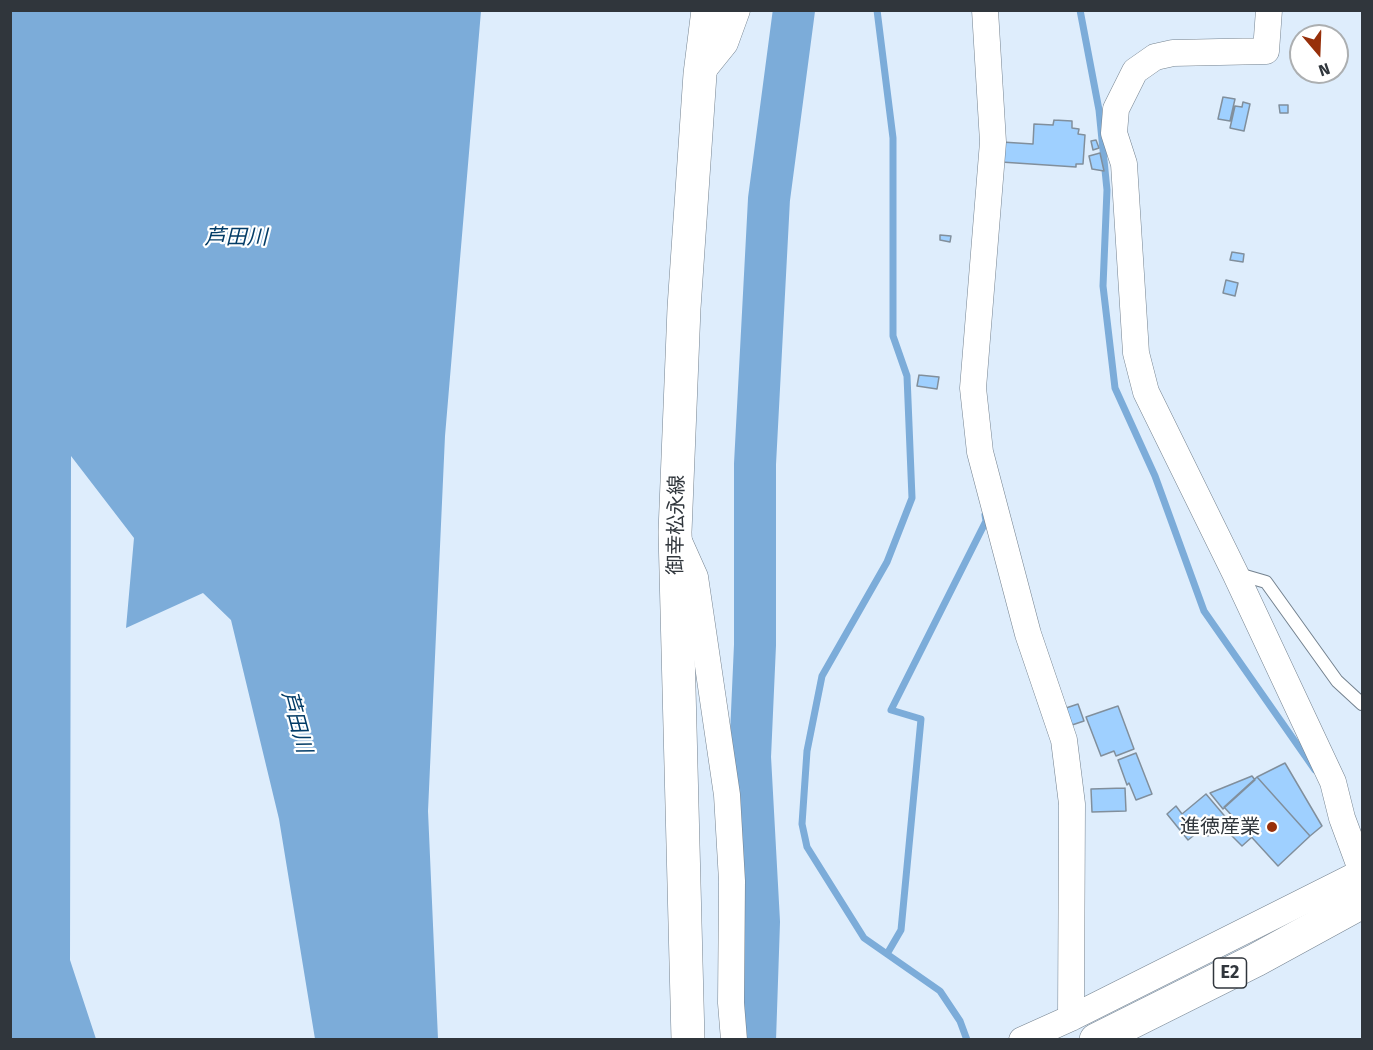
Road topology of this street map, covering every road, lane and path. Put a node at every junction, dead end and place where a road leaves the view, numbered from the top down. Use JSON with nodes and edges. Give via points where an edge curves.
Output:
{"nodes":[{"id":1,"x":708,"y":10,"type":"edge"},
{"id":2,"x":737,"y":10,"type":"edge"},
{"id":3,"x":985,"y":10,"type":"edge"},
{"id":4,"x":1269,"y":10,"type":"edge"},
{"id":5,"x":700,"y":74,"type":"junction"},
{"id":6,"x":675,"y":532,"type":"junction"},
{"id":7,"x":1235,"y":573,"type":"junction"},
{"id":8,"x":1362,"y":704,"type":"edge"},
{"id":9,"x":1362,"y":872,"type":"edge"},
{"id":10,"x":1362,"y":902,"type":"edge"},
{"id":11,"x":1071,"y":1018,"type":"junction"},
{"id":12,"x":688,"y":1040,"type":"edge"},
{"id":13,"x":734,"y":1040,"type":"edge"},
{"id":14,"x":1022,"y":1040,"type":"edge"},
{"id":15,"x":1096,"y":1040,"type":"edge"}],
"edges":[{"from":1,"to":5,"type":"main road","name":"御幸松永線"},
{"from":2,"to":5,"type":"street","via":[[725,43]]},
{"from":3,"to":11,"type":"street","via":[[993,142],[974,388],[980,452],[1028,634],[1064,740],[1072,804]]},
{"from":4,"to":7,"type":"street","via":[[1266,51],[1173,53],[1155,57],[1136,71],[1116,109],[1114,134],[1124,164],[1137,353],[1146,393]]},
{"from":5,"to":6,"type":"main road","name":"御幸松永線","via":[[684,308]]},
{"from":6,"to":12,"type":"main road","name":"御幸松永線"},
{"from":6,"to":13,"type":"street","via":[[695,577],[727,795]]},
{"from":7,"to":8,"type":"lane","via":[[1266,582],[1337,681]]},
{"from":7,"to":9,"type":"street","via":[[1333,782]]},
{"from":9,"to":11,"type":"street"},
{"from":10,"to":15,"type":"main road","number":"E2"},
{"from":11,"to":14,"type":"street"}]}
